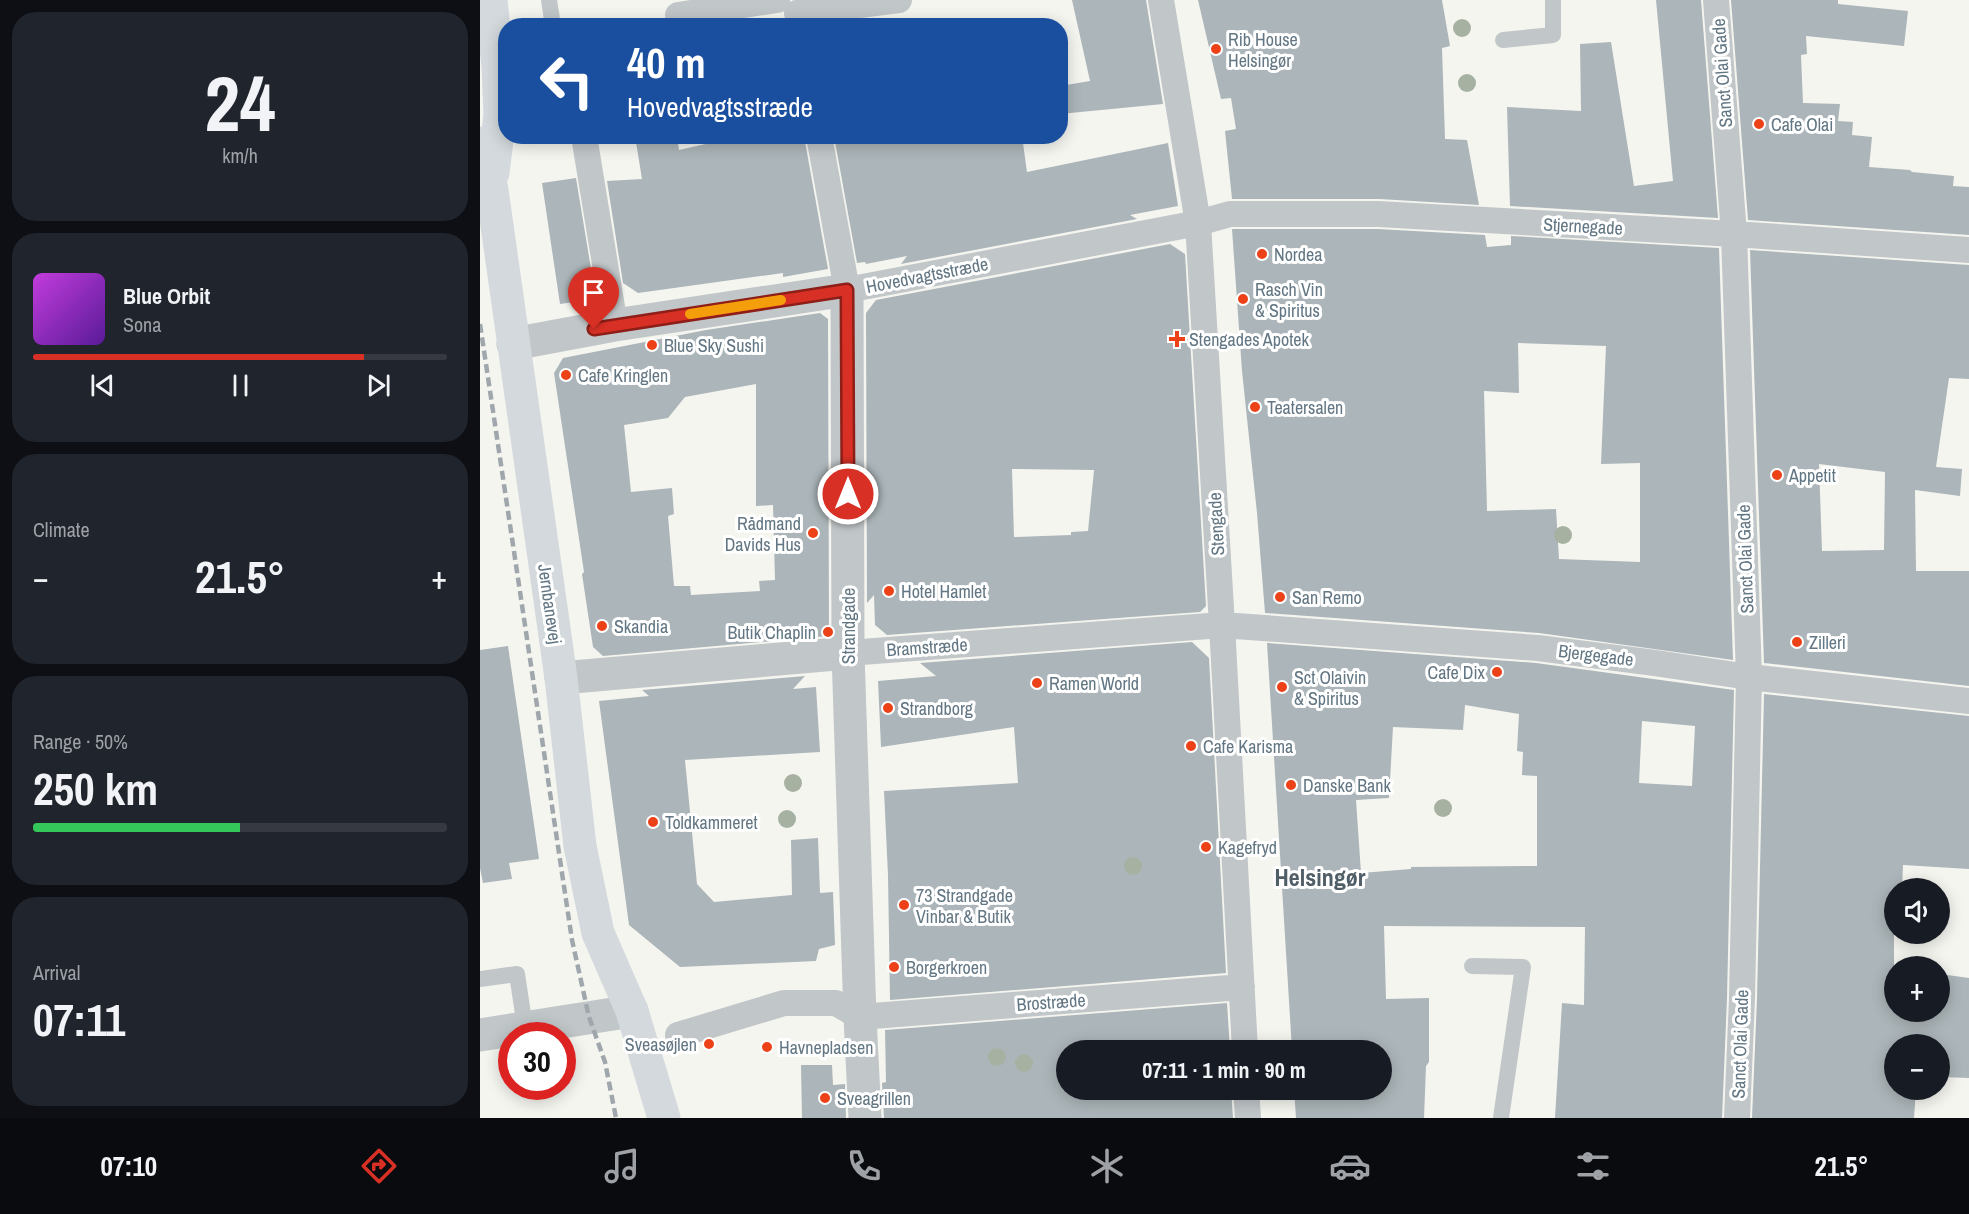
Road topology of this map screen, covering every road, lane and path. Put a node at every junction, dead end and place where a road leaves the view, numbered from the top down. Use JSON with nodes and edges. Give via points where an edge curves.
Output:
{"nodes":[{"id":1,"x":491,"y":0,"type":"edge"},
{"id":2,"x":549,"y":0,"type":"edge"},
{"id":3,"x":899,"y":0,"type":"edge"},
{"id":4,"x":1161,"y":0,"type":"edge"},
{"id":5,"x":1553,"y":0,"type":"edge"},
{"id":6,"x":1716,"y":0,"type":"edge"},
{"id":7,"x":792,"y":10,"type":"edge"},
{"id":8,"x":678,"y":15,"type":"dead end"},
{"id":9,"x":552,"y":18,"type":"edge"},
{"id":10,"x":1503,"y":40,"type":"dead end"},
{"id":11,"x":494,"y":67,"type":"edge"},
{"id":12,"x":498,"y":99,"type":"edge"},
{"id":13,"x":498,"y":134,"type":"edge"},
{"id":14,"x":480,"y":143,"type":"edge"},
{"id":15,"x":586,"y":144,"type":"edge"},
{"id":16,"x":820,"y":144,"type":"edge"},
{"id":17,"x":492,"y":190,"type":"junction"},
{"id":18,"x":1198,"y":223,"type":"junction"},
{"id":19,"x":1734,"y":234,"type":"junction"},
{"id":20,"x":1969,"y":250,"type":"edge"},
{"id":21,"x":847,"y":290,"type":"junction"},
{"id":22,"x":615,"y":325,"type":"junction"},
{"id":23,"x":513,"y":344,"type":"junction"},
{"id":24,"x":1222,"y":626,"type":"junction"},
{"id":25,"x":848,"y":653,"type":"junction"},
{"id":26,"x":1749,"y":677,"type":"junction"},
{"id":27,"x":561,"y":678,"type":"junction"},
{"id":28,"x":1969,"y":701,"type":"edge"},
{"id":29,"x":1472,"y":966,"type":"dead end"},
{"id":30,"x":480,"y":979,"type":"edge"},
{"id":31,"x":1242,"y":987,"type":"junction"},
{"id":32,"x":632,"y":1011,"type":"junction"},
{"id":33,"x":860,"y":1017,"type":"junction"},
{"id":34,"x":524,"y":1022,"type":"edge"},
{"id":35,"x":558,"y":1022,"type":"edge"},
{"id":36,"x":498,"y":1032,"type":"edge"},
{"id":37,"x":480,"y":1035,"type":"edge"},
{"id":38,"x":678,"y":1035,"type":"dead end"},
{"id":39,"x":1245,"y":1040,"type":"edge"},
{"id":40,"x":1247,"y":1100,"type":"edge"},
{"id":41,"x":664,"y":1118,"type":"edge"},
{"id":42,"x":865,"y":1118,"type":"edge"},
{"id":43,"x":1248,"y":1118,"type":"edge"},
{"id":44,"x":1501,"y":1118,"type":"edge"},
{"id":45,"x":1737,"y":1118,"type":"edge"}],
"edges":[{"from":1,"to":11,"type":"main road","name":"Jernbanevej"},
{"from":2,"to":9,"type":"lane"},
{"from":3,"to":7,"type":"street"},
{"from":4,"to":18,"type":"street","name":"Stengade"},
{"from":5,"to":10,"type":"lane","via":[[1553,35]]},
{"from":6,"to":19,"type":"street","name":"Sanct Olai Gade"},
{"from":7,"to":8,"type":"street"},
{"from":11,"to":12,"type":"main road","name":"Jernbanevej"},
{"from":13,"to":17,"type":"main road","name":"Jernbanevej"},
{"from":14,"to":17,"type":"main road","name":"Jernbanevej"},
{"from":15,"to":22,"type":"street"},
{"from":16,"to":21,"type":"street","name":"Strandgade"},
{"from":17,"to":23,"type":"main road","name":"Jernbanevej"},
{"from":18,"to":19,"type":"street","name":"Stjernegade","via":[[1230,214],[1378,214]]},
{"from":18,"to":21,"type":"street","name":"Hovedvagtsstræde"},
{"from":18,"to":24,"type":"street","name":"Stengade"},
{"from":19,"to":20,"type":"street","name":"Stjernegade"},
{"from":19,"to":26,"type":"street","name":"Sanct Olai Gade"},
{"from":21,"to":22,"type":"street","name":"Hovedvagtsstræde"},
{"from":21,"to":25,"type":"street","name":"Strandgade"},
{"from":22,"to":23,"type":"street","name":"Hovedvagtsstræde"},
{"from":23,"to":27,"type":"main road","name":"Jernbanevej"},
{"from":24,"to":25,"type":"street","name":"Bramstræde"},
{"from":24,"to":26,"type":"street","name":"Bjergegade","via":[[1538,648]]},
{"from":24,"to":31,"type":"street","name":"Stengade"},
{"from":25,"to":27,"type":"street","name":"Bramstræde"},
{"from":25,"to":33,"type":"street","name":"Strandgade"},
{"from":26,"to":28,"type":"street","name":"Bjergegade"},
{"from":26,"to":45,"type":"street","name":"Sanct Olai Gade"},
{"from":27,"to":32,"type":"main road","name":"Jernbanevej","via":[[582,857],[598,933]]},
{"from":29,"to":44,"type":"lane","via":[[1523,967]]},
{"from":30,"to":34,"type":"lane","via":[[517,974]]},
{"from":31,"to":33,"type":"street","name":"Brostræde"},
{"from":31,"to":39,"type":"street","name":"Stengade"},
{"from":32,"to":35,"type":"street"},
{"from":32,"to":41,"type":"main road","name":"Jernbanevej"},
{"from":33,"to":38,"type":"street","via":[[836,1003],[784,1003]]},
{"from":33,"to":42,"type":"street","name":"Strandgade"},
{"from":36,"to":37,"type":"street"},
{"from":40,"to":43,"type":"street"}]}
